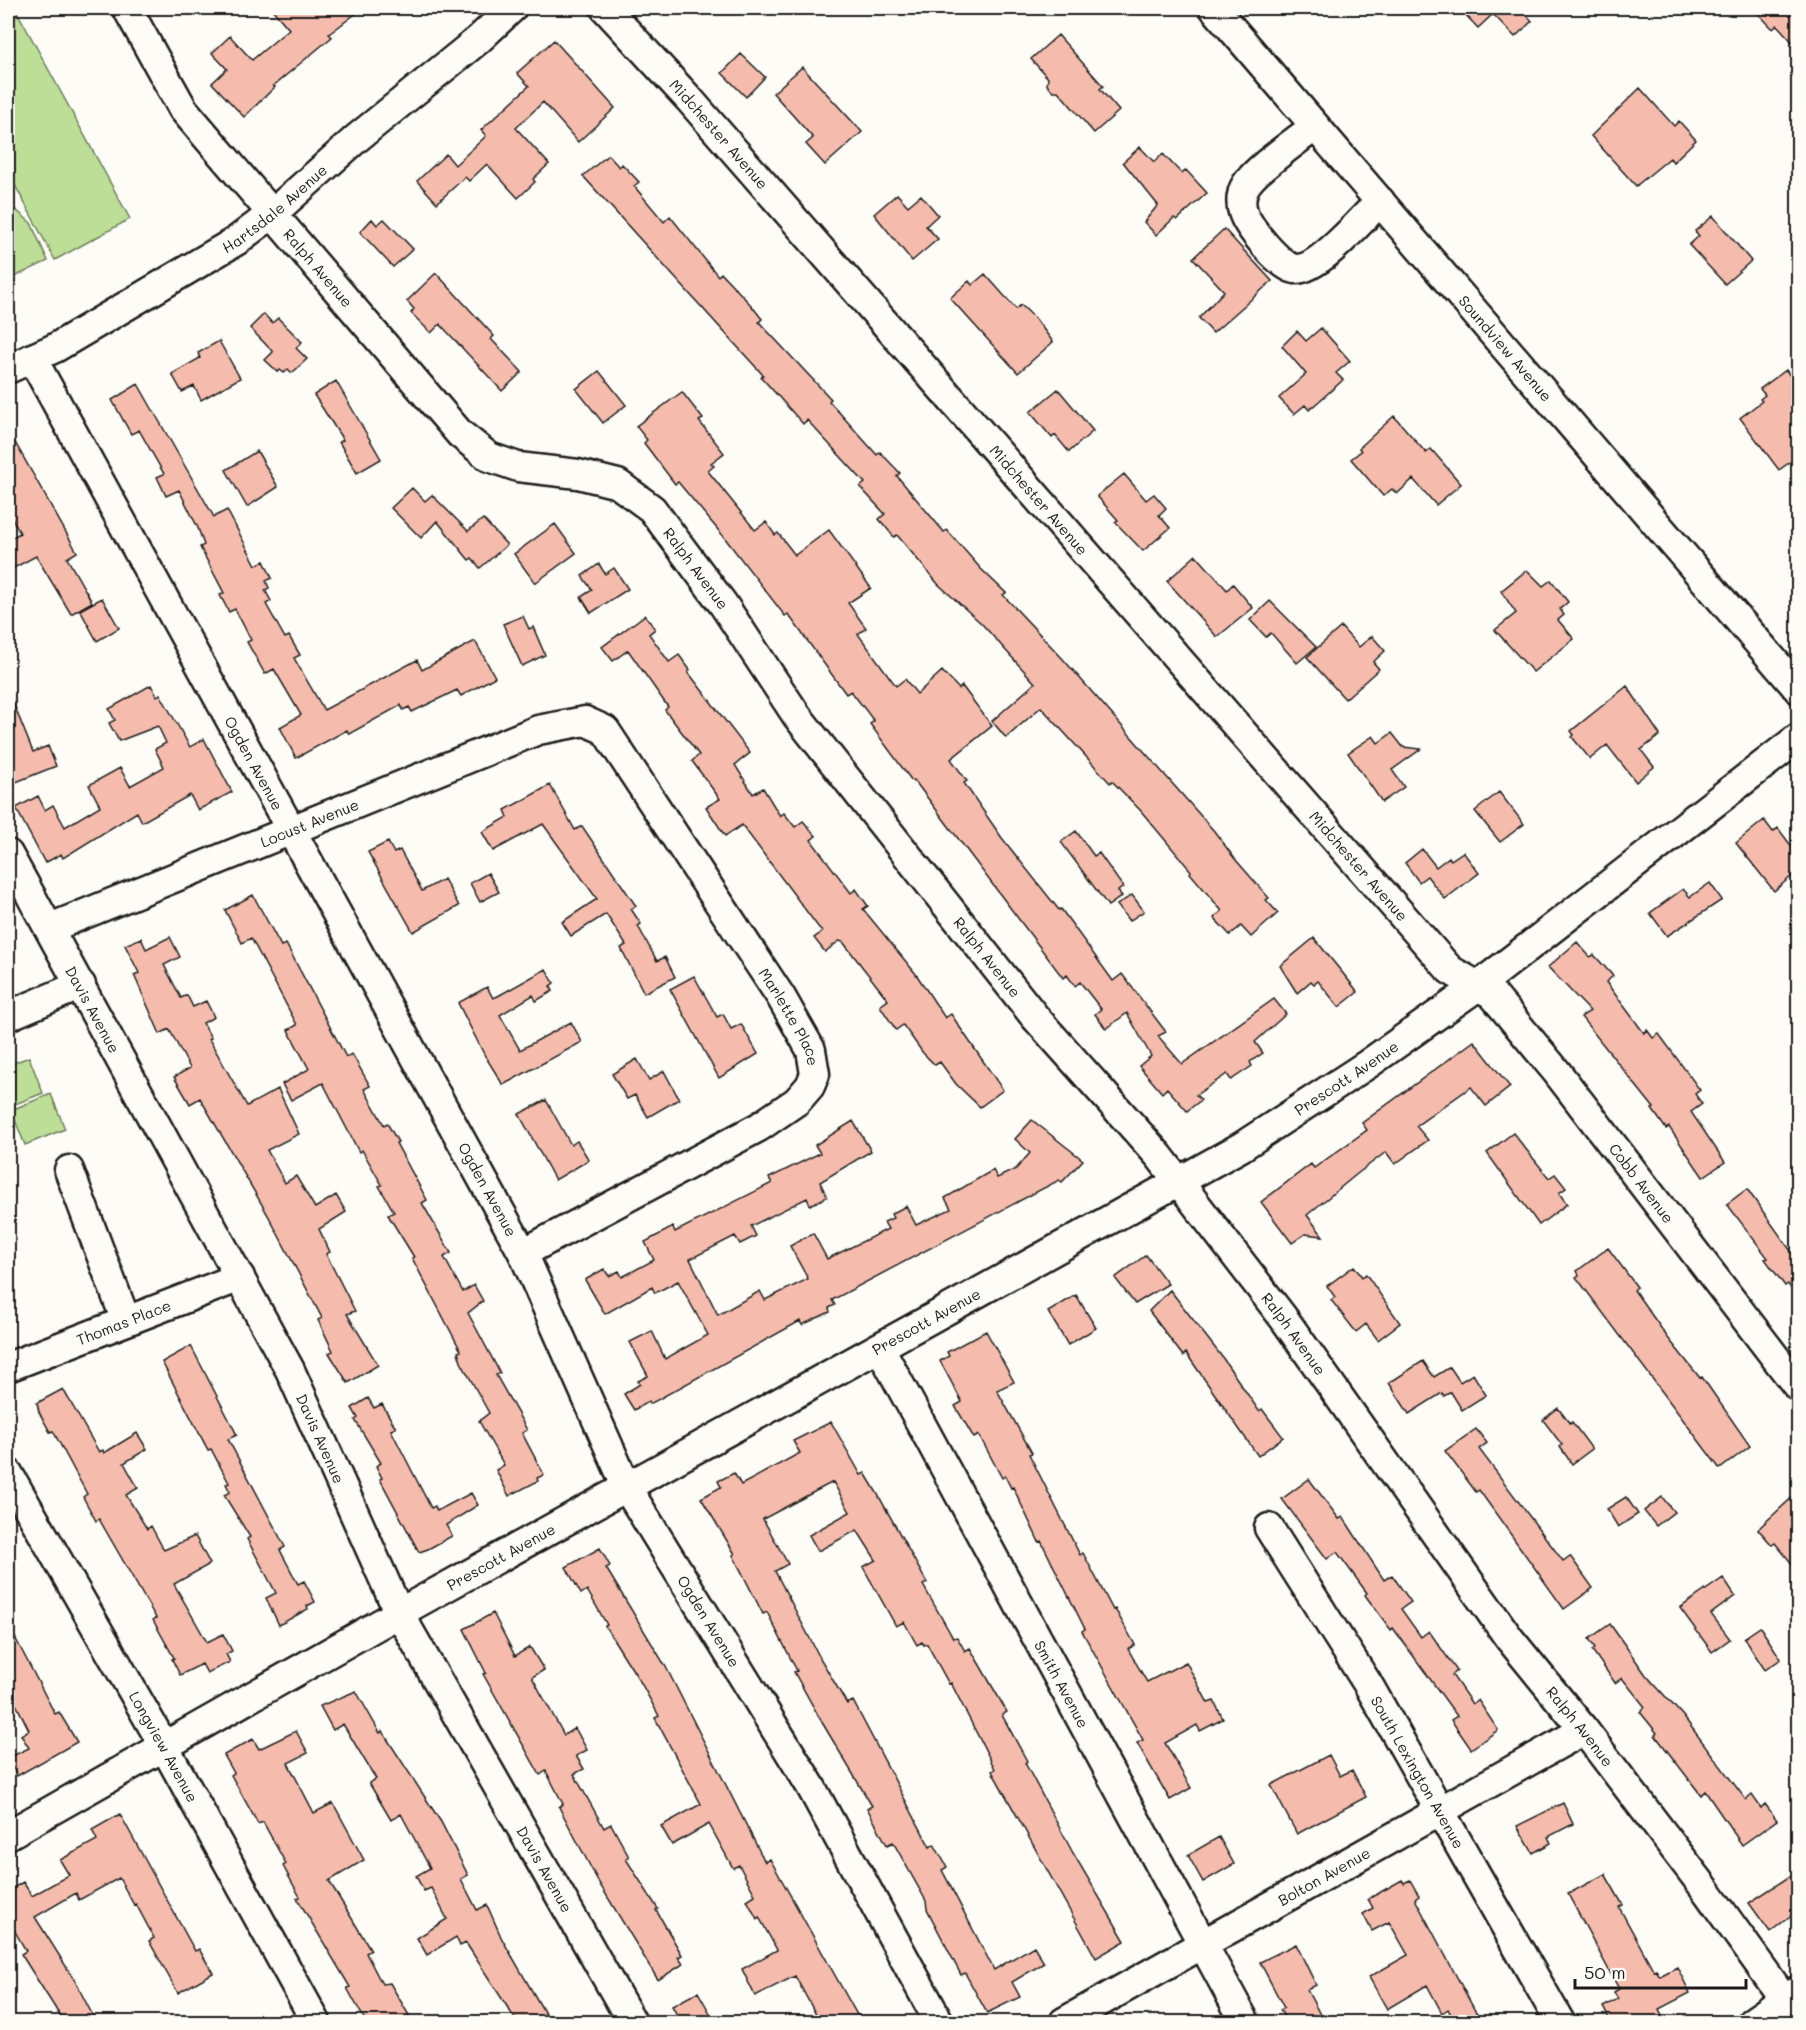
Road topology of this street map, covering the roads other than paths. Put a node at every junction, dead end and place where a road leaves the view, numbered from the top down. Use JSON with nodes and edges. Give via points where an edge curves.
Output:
{"nodes":[{"id":1,"x":127,"y":8,"type":"edge"},
{"id":2,"x":512,"y":8,"type":"edge"},
{"id":3,"x":605,"y":8,"type":"edge"},
{"id":4,"x":1214,"y":8,"type":"edge"},
{"id":5,"x":1315,"y":126,"type":"junction"},
{"id":6,"x":1380,"y":201,"type":"junction"},
{"id":7,"x":273,"y":213,"type":"junction"},
{"id":8,"x":20,"y":364,"type":"edge"},
{"id":9,"x":1798,"y":689,"type":"edge"},
{"id":10,"x":572,"y":724,"type":"joint"},
{"id":11,"x":1798,"y":738,"type":"edge"},
{"id":12,"x":289,"y":829,"type":"junction"},
{"id":13,"x":8,"y":854,"type":"edge"},
{"id":14,"x":50,"y":928,"type":"junction"},
{"id":15,"x":81,"y":985,"type":"junction"},
{"id":16,"x":1478,"y":986,"type":"junction"},
{"id":17,"x":8,"y":1016,"type":"edge"},
{"id":18,"x":69,"y":1170,"type":"dead end"},
{"id":19,"x":1178,"y":1181,"type":"junction"},
{"id":20,"x":523,"y":1253,"type":"junction"},
{"id":21,"x":240,"y":1277,"type":"junction"},
{"id":22,"x":126,"y":1321,"type":"junction"},
{"id":23,"x":880,"y":1348,"type":"junction"},
{"id":24,"x":8,"y":1367,"type":"edge"},
{"id":25,"x":1798,"y":1387,"type":"edge"},
{"id":26,"x":8,"y":1473,"type":"edge"},
{"id":27,"x":627,"y":1488,"type":"junction"},
{"id":28,"x":1269,"y":1528,"type":"dead end"},
{"id":29,"x":399,"y":1613,"type":"junction"},
{"id":30,"x":1584,"y":1730,"type":"junction"},
{"id":31,"x":164,"y":1746,"type":"junction"},
{"id":32,"x":1439,"y":1811,"type":"junction"},
{"id":33,"x":8,"y":1835,"type":"edge"},
{"id":34,"x":1203,"y":1944,"type":"junction"},
{"id":35,"x":1792,"y":1995,"type":"edge"},
{"id":36,"x":316,"y":2022,"type":"edge"},
{"id":37,"x":632,"y":2022,"type":"edge"},
{"id":38,"x":939,"y":2022,"type":"edge"},
{"id":39,"x":1064,"y":2022,"type":"edge"},
{"id":40,"x":1245,"y":2022,"type":"edge"},
{"id":41,"x":1560,"y":2022,"type":"edge"},
{"id":42,"x":1752,"y":2022,"type":"edge"}],
"edges":[{"from":1,"to":7,"type":"street","name":"Ralph Avenue","via":[[183,109]]},
{"from":2,"to":7,"type":"street","name":"Hartsdale Avenue"},
{"from":3,"to":16,"type":"street","name":"Midchester Avenue","via":[[1450,970]]},
{"from":4,"to":5,"type":"street","name":"Soundview Avenue"},
{"from":5,"to":6,"type":"street","name":"Soundview Avenue"},
{"from":5,"to":6,"type":"street","via":[[1247,182],[1241,197],[1243,213],[1253,230],[1283,264],[1295,269],[1306,267],[1322,258]]},
{"from":6,"to":9,"type":"street","name":"Soundview Avenue"},
{"from":7,"to":8,"type":"street","name":"Hartsdale Avenue","via":[[236,241],[55,348]]},
{"from":7,"to":19,"type":"street","name":"Ralph Avenue","via":[[460,434],[489,457],[518,467],[578,474],[618,484],[652,509],[723,604],[797,716],[1035,1017]]},
{"from":8,"to":12,"type":"street","name":"Ogden Avenue"},
{"from":10,"to":12,"type":"street","name":"Locust Avenue","via":[[538,730]]},
{"from":10,"to":20,"type":"street","name":"Marlette Place","via":[[585,721],[605,730],[781,997],[811,1050],[815,1074],[797,1101],[759,1127]]},
{"from":11,"to":16,"type":"street","name":"Prescott Avenue"},
{"from":12,"to":14,"type":"street","name":"Locust Avenue"},
{"from":12,"to":20,"type":"street","name":"Ogden Avenue"},
{"from":13,"to":14,"type":"street","name":"Davis Avenue"},
{"from":14,"to":15,"type":"street","name":"Davis Avenue"},
{"from":15,"to":17,"type":"street"},
{"from":15,"to":21,"type":"street","name":"Davis Avenue"},
{"from":16,"to":19,"type":"street","name":"Prescott Avenue","via":[[1241,1147]]},
{"from":16,"to":25,"type":"street","name":"Cobb Avenue","via":[[1492,994],[1556,1071]]},
{"from":18,"to":22,"type":"street"},
{"from":19,"to":23,"type":"street","name":"Prescott Avenue"},
{"from":19,"to":30,"type":"street","name":"Ralph Avenue","via":[[1285,1320],[1509,1638]]},
{"from":20,"to":27,"type":"street","name":"Ogden Avenue"},
{"from":21,"to":22,"type":"street","name":"Thomas Place"},
{"from":21,"to":29,"type":"street","name":"Davis Avenue","via":[[290,1370]]},
{"from":22,"to":24,"type":"street","name":"Thomas Place"},
{"from":23,"to":27,"type":"street","name":"Prescott Avenue"},
{"from":23,"to":34,"type":"street","name":"Smith Avenue"},
{"from":26,"to":31,"type":"street","name":"Longview Avenue"},
{"from":27,"to":29,"type":"street","name":"Prescott Avenue"},
{"from":27,"to":38,"type":"street","name":"Ogden Avenue","via":[[810,1785]]},
{"from":28,"to":32,"type":"street","name":"South Lexington Avenue","via":[[1369,1686]]},
{"from":29,"to":31,"type":"street","name":"Prescott Avenue"},
{"from":29,"to":37,"type":"street","name":"Davis Avenue"},
{"from":30,"to":32,"type":"street","name":"Bolton Avenue"},
{"from":30,"to":35,"type":"street","name":"Ralph Avenue"},
{"from":31,"to":33,"type":"street","name":"Prescott Avenue"},
{"from":31,"to":36,"type":"street","name":"Longview Avenue"},
{"from":32,"to":34,"type":"street","name":"Bolton Avenue"},
{"from":32,"to":41,"type":"street","name":"South Lexington Avenue"},
{"from":34,"to":39,"type":"street","name":"Bolton Avenue"},
{"from":34,"to":40,"type":"street","name":"Smith Avenue"},
{"from":35,"to":42,"type":"street"}]}
